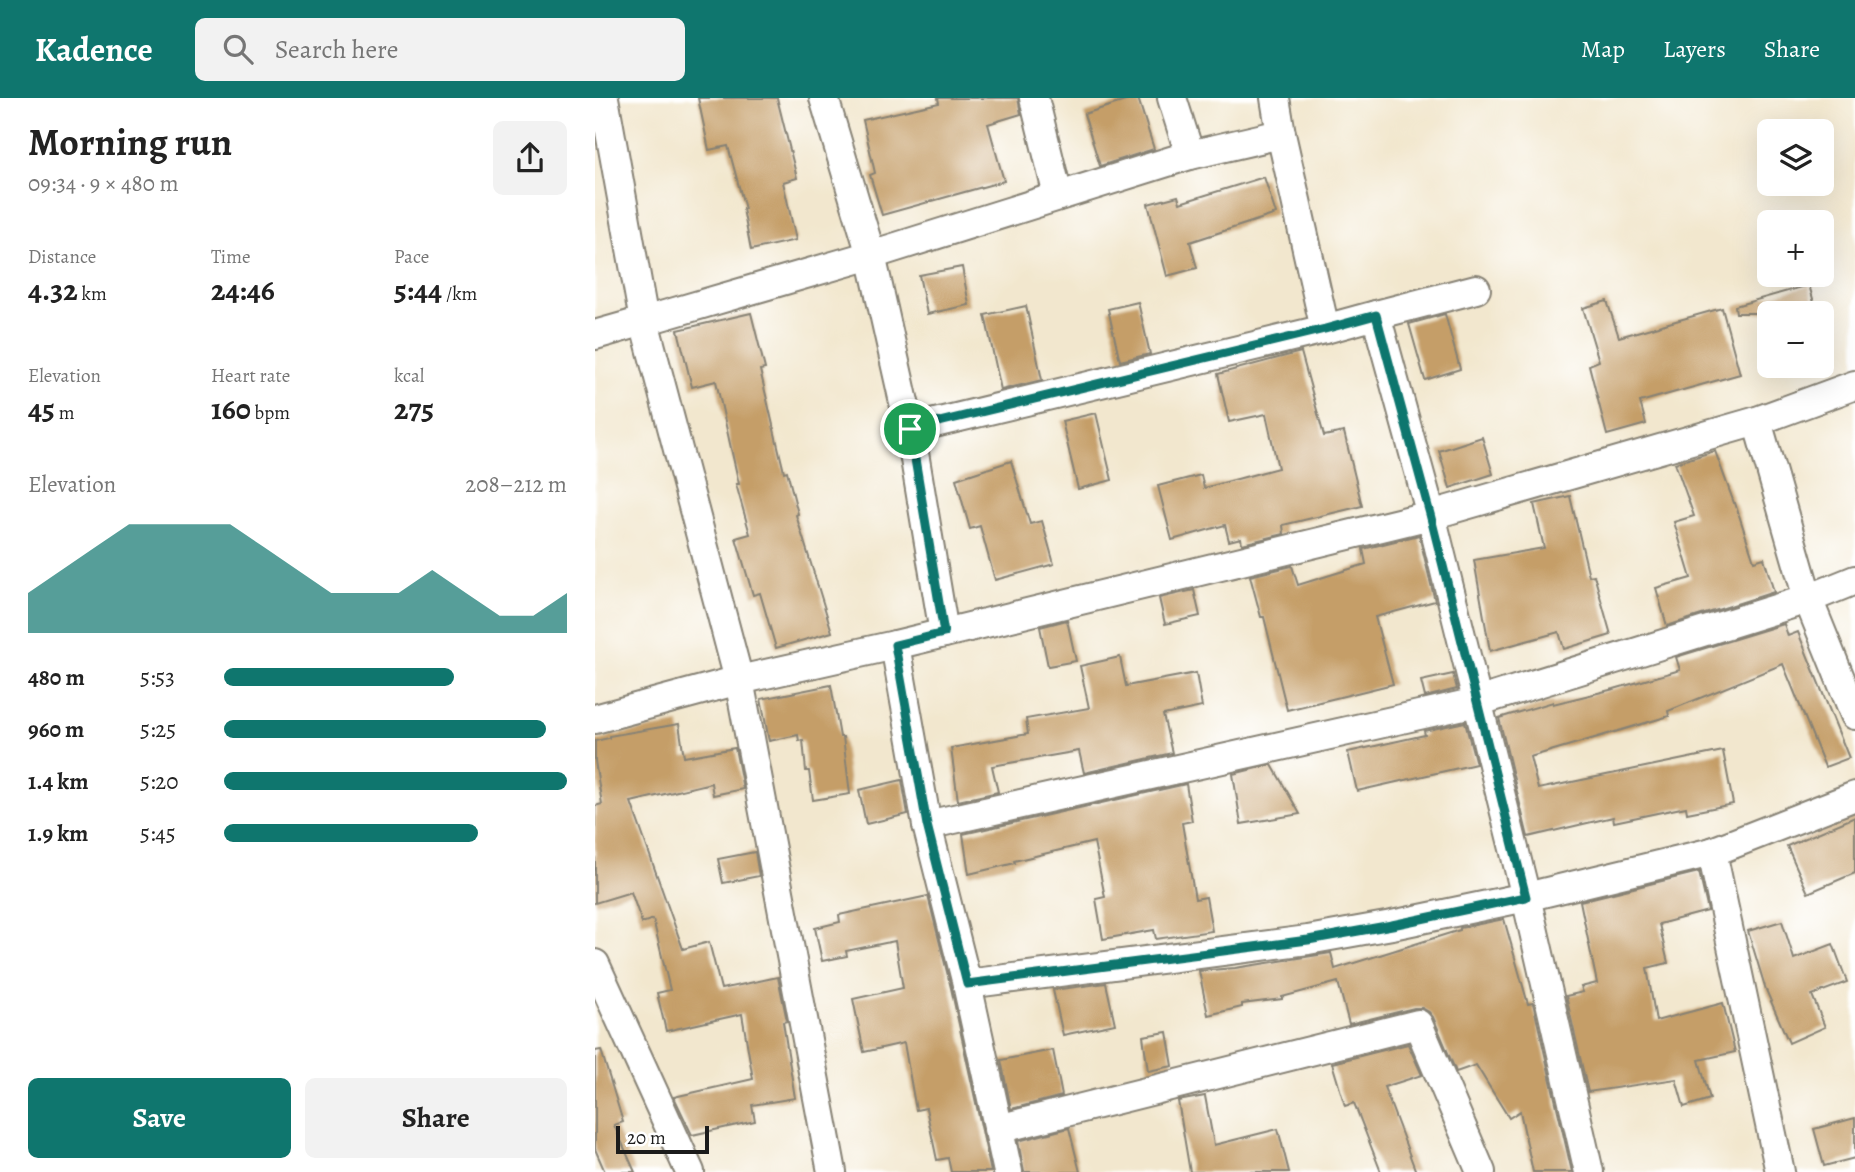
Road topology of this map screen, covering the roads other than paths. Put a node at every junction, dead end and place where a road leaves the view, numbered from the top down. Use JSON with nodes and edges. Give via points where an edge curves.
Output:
{"nodes":[{"id":1,"x":604,"y":98,"type":"edge"},
{"id":2,"x":824,"y":98,"type":"edge"},
{"id":3,"x":1034,"y":98,"type":"edge"},
{"id":4,"x":1172,"y":98,"type":"edge"},
{"id":5,"x":1275,"y":98,"type":"edge"},
{"id":6,"x":1281,"y":134,"type":"junction"},
{"id":7,"x":1190,"y":155,"type":"junction"},
{"id":8,"x":1058,"y":196,"type":"junction"},
{"id":9,"x":871,"y":255,"type":"junction"},
{"id":10,"x":1476,"y":289,"type":"dead end"},
{"id":11,"x":1376,"y":315,"type":"junction"},
{"id":12,"x":644,"y":321,"type":"junction"},
{"id":13,"x":1325,"y":329,"type":"junction"},
{"id":14,"x":595,"y":335,"type":"edge"},
{"id":15,"x":1855,"y":385,"type":"edge"},
{"id":16,"x":1757,"y":421,"type":"junction"},
{"id":17,"x":910,"y":429,"type":"junction"},
{"id":18,"x":1430,"y":514,"type":"junction"},
{"id":19,"x":1855,"y":580,"type":"edge"},
{"id":20,"x":1808,"y":599,"type":"junction"},
{"id":21,"x":944,"y":633,"type":"junction"},
{"id":22,"x":895,"y":645,"type":"junction"},
{"id":23,"x":739,"y":680,"type":"junction"},
{"id":24,"x":1477,"y":702,"type":"junction"},
{"id":25,"x":1855,"y":715,"type":"edge"},
{"id":26,"x":595,"y":719,"type":"edge"},
{"id":27,"x":1855,"y":796,"type":"edge"},
{"id":28,"x":927,"y":825,"type":"junction"},
{"id":29,"x":1712,"y":852,"type":"junction"},
{"id":30,"x":1526,"y":897,"type":"junction"},
{"id":31,"x":595,"y":964,"type":"edge"},
{"id":32,"x":967,"y":984,"type":"junction"},
{"id":33,"x":998,"y":1129,"type":"junction"},
{"id":34,"x":689,"y":1172,"type":"edge"},
{"id":35,"x":832,"y":1172,"type":"edge"},
{"id":36,"x":1008,"y":1172,"type":"edge"},
{"id":37,"x":1481,"y":1172,"type":"edge"},
{"id":38,"x":1589,"y":1172,"type":"edge"},
{"id":39,"x":1780,"y":1172,"type":"edge"}],
"edges":[{"from":1,"to":12,"type":"street"},
{"from":2,"to":9,"type":"street"},
{"from":3,"to":8,"type":"street"},
{"from":4,"to":7,"type":"street"},
{"from":5,"to":6,"type":"street"},
{"from":6,"to":7,"type":"street"},
{"from":6,"to":13,"type":"street"},
{"from":7,"to":8,"type":"street"},
{"from":8,"to":9,"type":"street"},
{"from":9,"to":12,"type":"street"},
{"from":9,"to":17,"type":"street"},
{"from":10,"to":11,"type":"street"},
{"from":11,"to":13,"type":"street"},
{"from":11,"to":18,"type":"street"},
{"from":12,"to":14,"type":"street"},
{"from":12,"to":23,"type":"street"},
{"from":13,"to":17,"type":"street"},
{"from":15,"to":16,"type":"street"},
{"from":16,"to":18,"type":"street"},
{"from":16,"to":20,"type":"street"},
{"from":17,"to":21,"type":"street"},
{"from":18,"to":21,"type":"street"},
{"from":18,"to":24,"type":"street"},
{"from":19,"to":20,"type":"street"},
{"from":20,"to":24,"type":"street"},
{"from":20,"to":25,"type":"street"},
{"from":21,"to":22,"type":"street"},
{"from":22,"to":23,"type":"street"},
{"from":22,"to":28,"type":"street"},
{"from":23,"to":26,"type":"street"},
{"from":23,"to":35,"type":"street"},
{"from":24,"to":28,"type":"street"},
{"from":24,"to":30,"type":"street"},
{"from":27,"to":29,"type":"street"},
{"from":28,"to":32,"type":"street"},
{"from":29,"to":30,"type":"street"},
{"from":29,"to":39,"type":"street"},
{"from":30,"to":32,"type":"street","via":[[1308,940]]},
{"from":30,"to":38,"type":"street"},
{"from":31,"to":34,"type":"street"},
{"from":32,"to":33,"type":"street"},
{"from":33,"to":36,"type":"street"},
{"from":33,"to":37,"type":"street","via":[[1418,1024]]}]}
